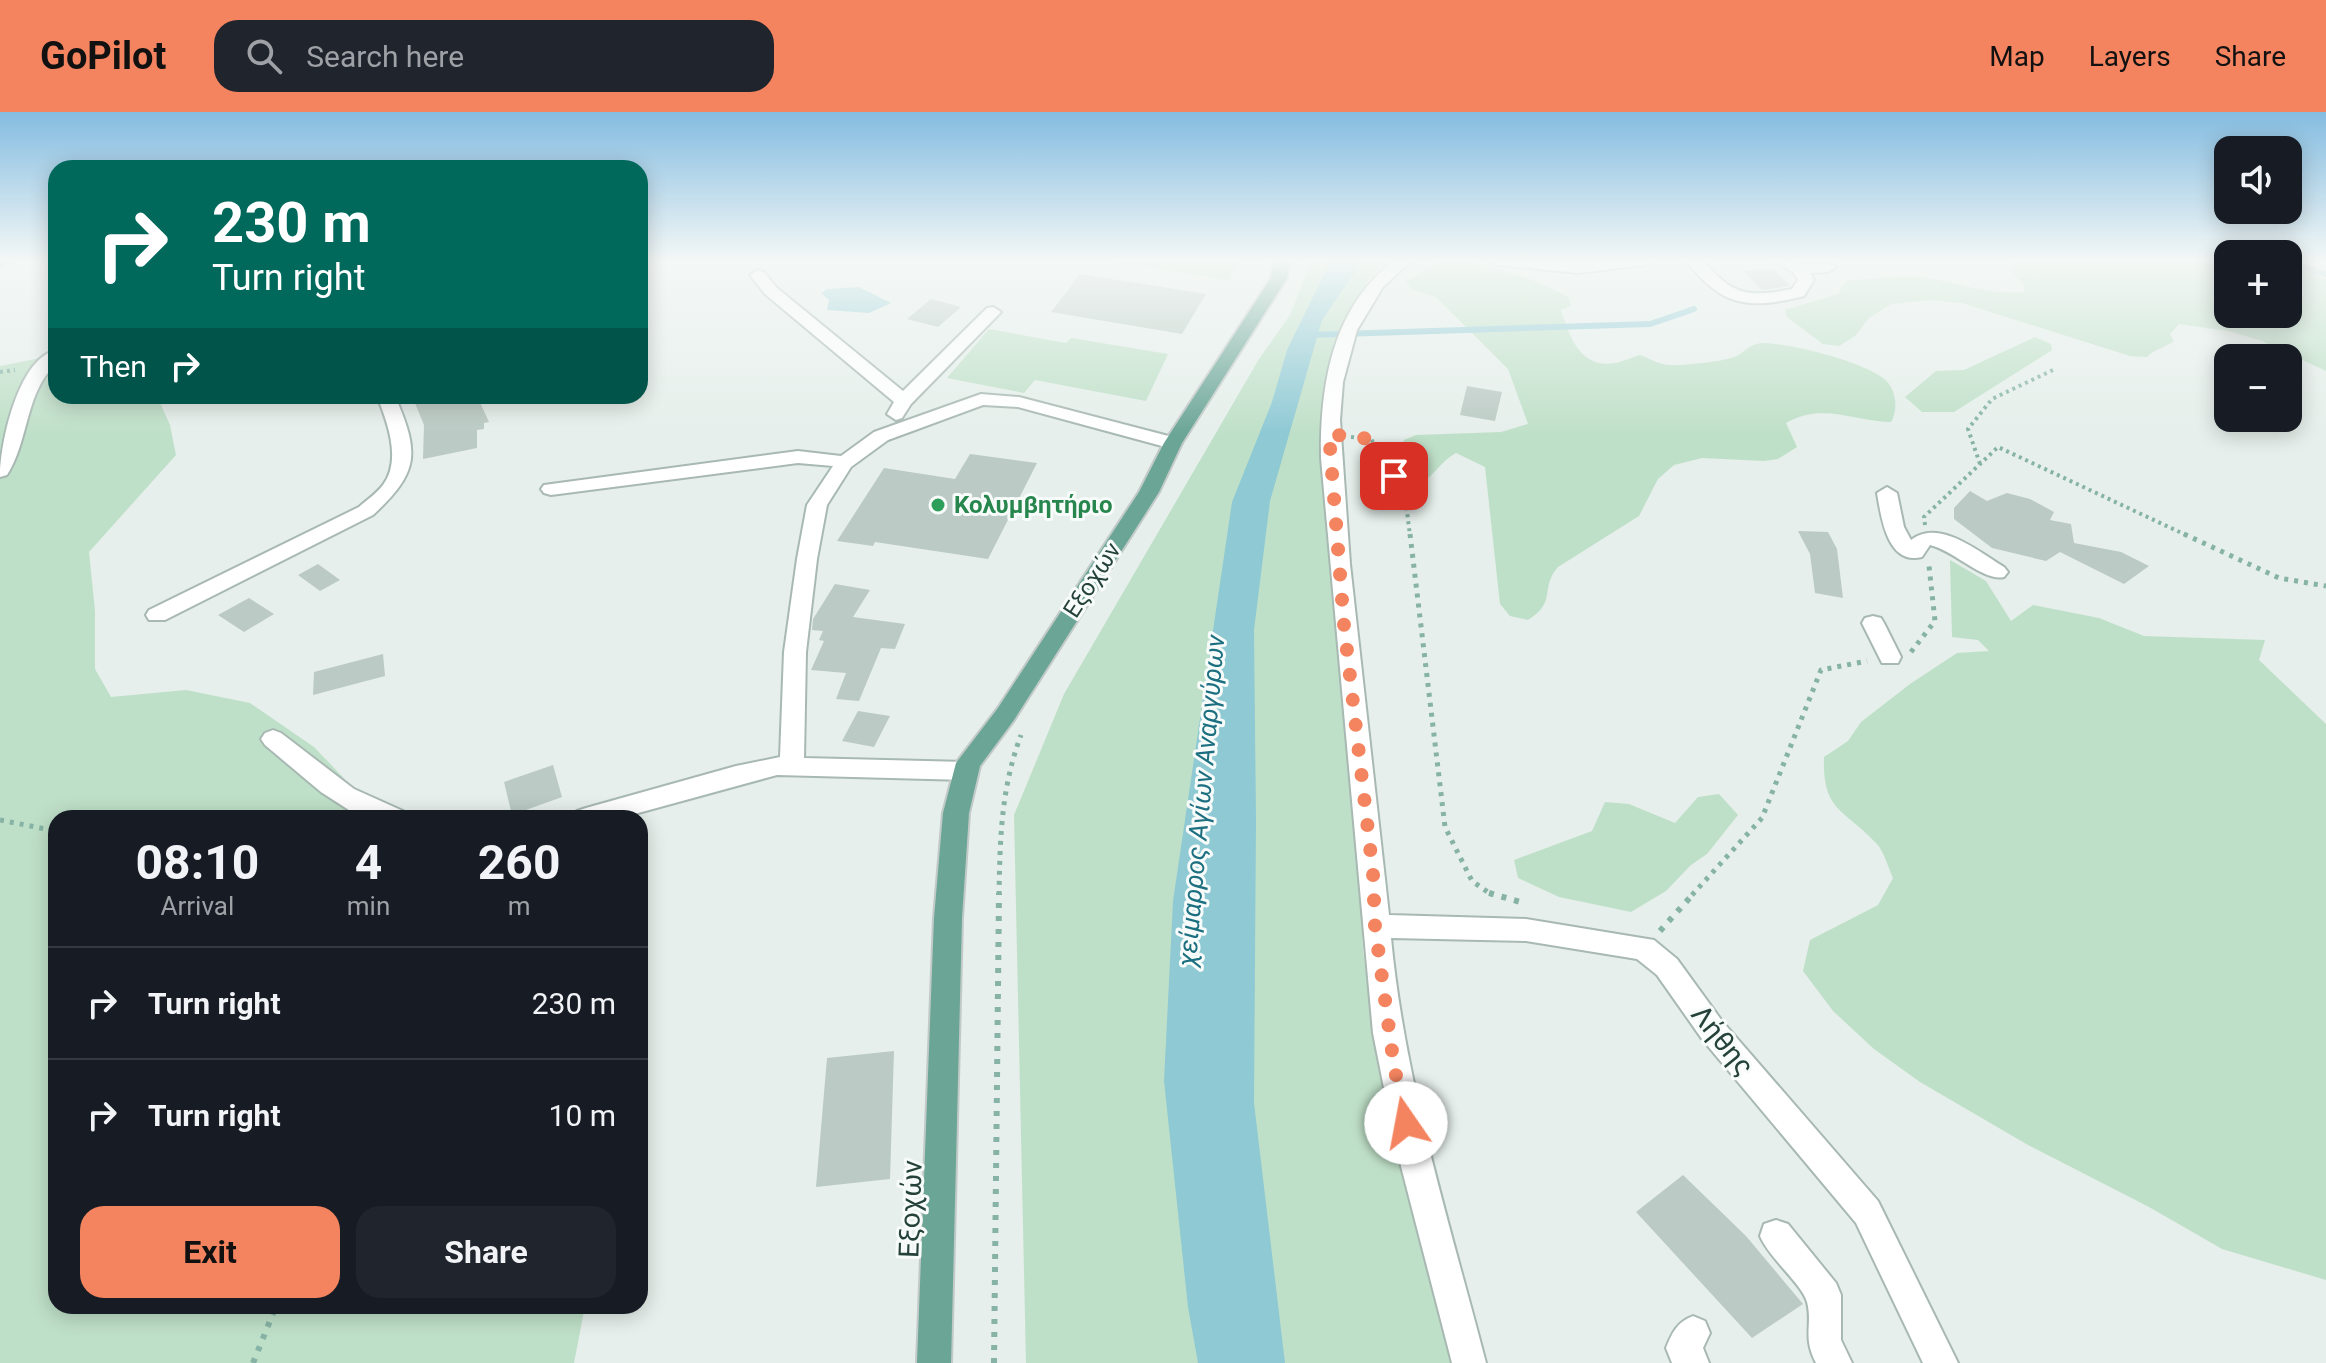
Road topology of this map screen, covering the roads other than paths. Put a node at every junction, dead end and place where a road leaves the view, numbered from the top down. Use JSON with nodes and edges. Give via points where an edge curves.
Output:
{"nodes":[{"id":1,"x":804,"y":318,"type":"edge"},
{"id":2,"x":987,"y":318,"type":"edge"},
{"id":3,"x":1253,"y":318,"type":"edge"},
{"id":4,"x":1353,"y":318,"type":"edge"},
{"id":5,"x":48,"y":360,"type":"edge"},
{"id":6,"x":904,"y":401,"type":"junction"},
{"id":7,"x":389,"y":404,"type":"edge"},
{"id":8,"x":881,"y":436,"type":"junction"},
{"id":9,"x":1173,"y":443,"type":"junction"},
{"id":10,"x":844,"y":463,"type":"junction"},
{"id":11,"x":0,"y":471,"type":"edge"},
{"id":12,"x":551,"y":489,"type":"dead end"},
{"id":13,"x":1887,"y":493,"type":"dead end"},
{"id":14,"x":1997,"y":572,"type":"dead end"},
{"id":15,"x":157,"y":615,"type":"dead end"},
{"id":16,"x":1873,"y":623,"type":"dead end"},
{"id":17,"x":1890,"y":657,"type":"road end"},
{"id":18,"x":273,"y":739,"type":"dead end"},
{"id":19,"x":792,"y":765,"type":"junction"},
{"id":20,"x":966,"y":771,"type":"junction"},
{"id":21,"x":371,"y":810,"type":"edge"},
{"id":22,"x":614,"y":810,"type":"edge"},
{"id":23,"x":1375,"y":926,"type":"junction"},
{"id":24,"x":1776,"y":1236,"type":"dead end"},
{"id":25,"x":934,"y":1363,"type":"edge"},
{"id":26,"x":1469,"y":1363,"type":"edge"},
{"id":27,"x":1835,"y":1363,"type":"edge"},
{"id":28,"x":1941,"y":1363,"type":"edge"}],
"edges":[{"from":1,"to":6,"type":"street"},
{"from":2,"to":6,"type":"street"},
{"from":3,"to":9,"type":"main road","name":"Εξοχών"},
{"from":4,"to":23,"type":"street","via":[[1334,381],[1329,434]]},
{"from":5,"to":11,"type":"street","via":[[32,378]]},
{"from":6,"to":8,"type":"street"},
{"from":7,"to":15,"type":"street","via":[[401,454],[394,484],[366,511]]},
{"from":8,"to":9,"type":"street","via":[[963,404],[998,399]]},
{"from":8,"to":10,"type":"street"},
{"from":9,"to":20,"type":"main road","name":"Εξοχών","via":[[1149,492]]},
{"from":10,"to":12,"type":"street","via":[[798,457]]},
{"from":10,"to":19,"type":"street","via":[[817,505],[807,559],[795,652]]},
{"from":13,"to":14,"type":"street","via":[[1897,539],[1906,549],[1915,552],[1926,538],[1950,543]]},
{"from":16,"to":17,"type":"street"},
{"from":18,"to":21,"type":"street","via":[[321,780]]},
{"from":19,"to":20,"type":"street"},
{"from":19,"to":22,"type":"street","via":[[736,775]]},
{"from":20,"to":25,"type":"main road","name":"Εξοχών","via":[[956,813],[948,918]]},
{"from":23,"to":26,"type":"street","via":[[1409,1140]]},
{"from":23,"to":28,"type":"street","name":"Λήθης","via":[[1526,930],[1644,948],[1667,967],[1712,1030],[1867,1212]]},
{"from":24,"to":27,"type":"street","via":[[1824,1295],[1824,1343]]}]}
